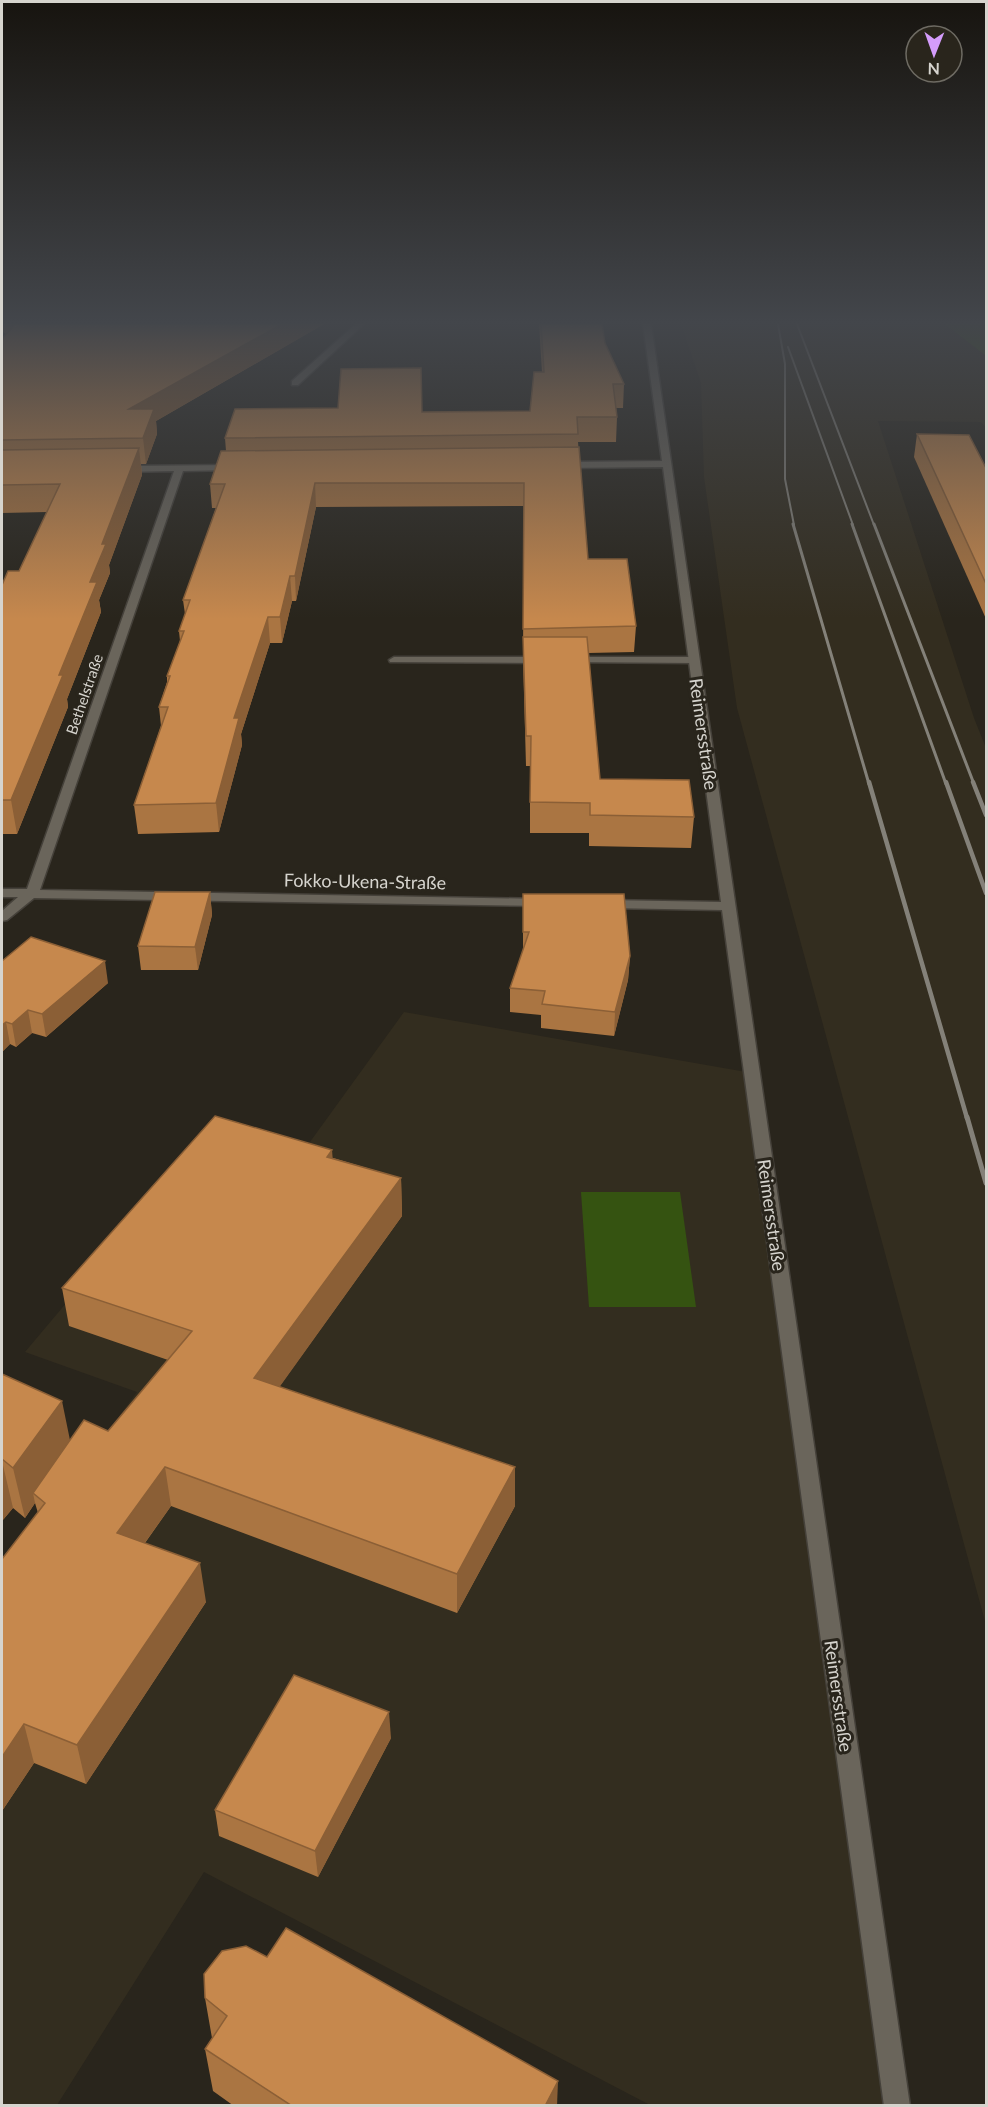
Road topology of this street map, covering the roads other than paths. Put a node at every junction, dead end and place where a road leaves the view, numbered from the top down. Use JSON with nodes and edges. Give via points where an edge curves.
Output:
{"nodes":[{"id":1,"x":660,"y":422,"type":"edge"},
{"id":2,"x":666,"y":464,"type":"junction"},
{"id":3,"x":547,"y":465,"type":"edge"},
{"id":4,"x":238,"y":468,"type":"edge"},
{"id":5,"x":179,"y":469,"type":"junction"},
{"id":6,"x":108,"y":470,"type":"edge"},
{"id":7,"x":394,"y":660,"type":"dead end"},
{"id":8,"x":693,"y":660,"type":"junction"},
{"id":9,"x":2,"y":893,"type":"edge"},
{"id":10,"x":32,"y":893,"type":"junction"},
{"id":11,"x":551,"y":903,"type":"edge"},
{"id":12,"x":587,"y":904,"type":"edge"},
{"id":13,"x":729,"y":906,"type":"junction"},
{"id":14,"x":2,"y":917,"type":"edge"},
{"id":15,"x":897,"y":2106,"type":"edge"}],
"edges":[{"from":1,"to":2,"type":"street","name":"Reimersstraße"},
{"from":2,"to":3,"type":"street"},
{"from":2,"to":8,"type":"street","name":"Reimersstraße"},
{"from":4,"to":5,"type":"street"},
{"from":5,"to":6,"type":"street"},
{"from":5,"to":10,"type":"street","name":"Bethelstraße"},
{"from":7,"to":8,"type":"street"},
{"from":8,"to":13,"type":"street","name":"Reimersstraße"},
{"from":9,"to":10,"type":"street","name":"Fokko-Ukena-Straße"},
{"from":10,"to":11,"type":"street","name":"Fokko-Ukena-Straße"},
{"from":10,"to":14,"type":"street"},
{"from":12,"to":13,"type":"street"},
{"from":13,"to":15,"type":"street","name":"Reimersstraße"}]}
